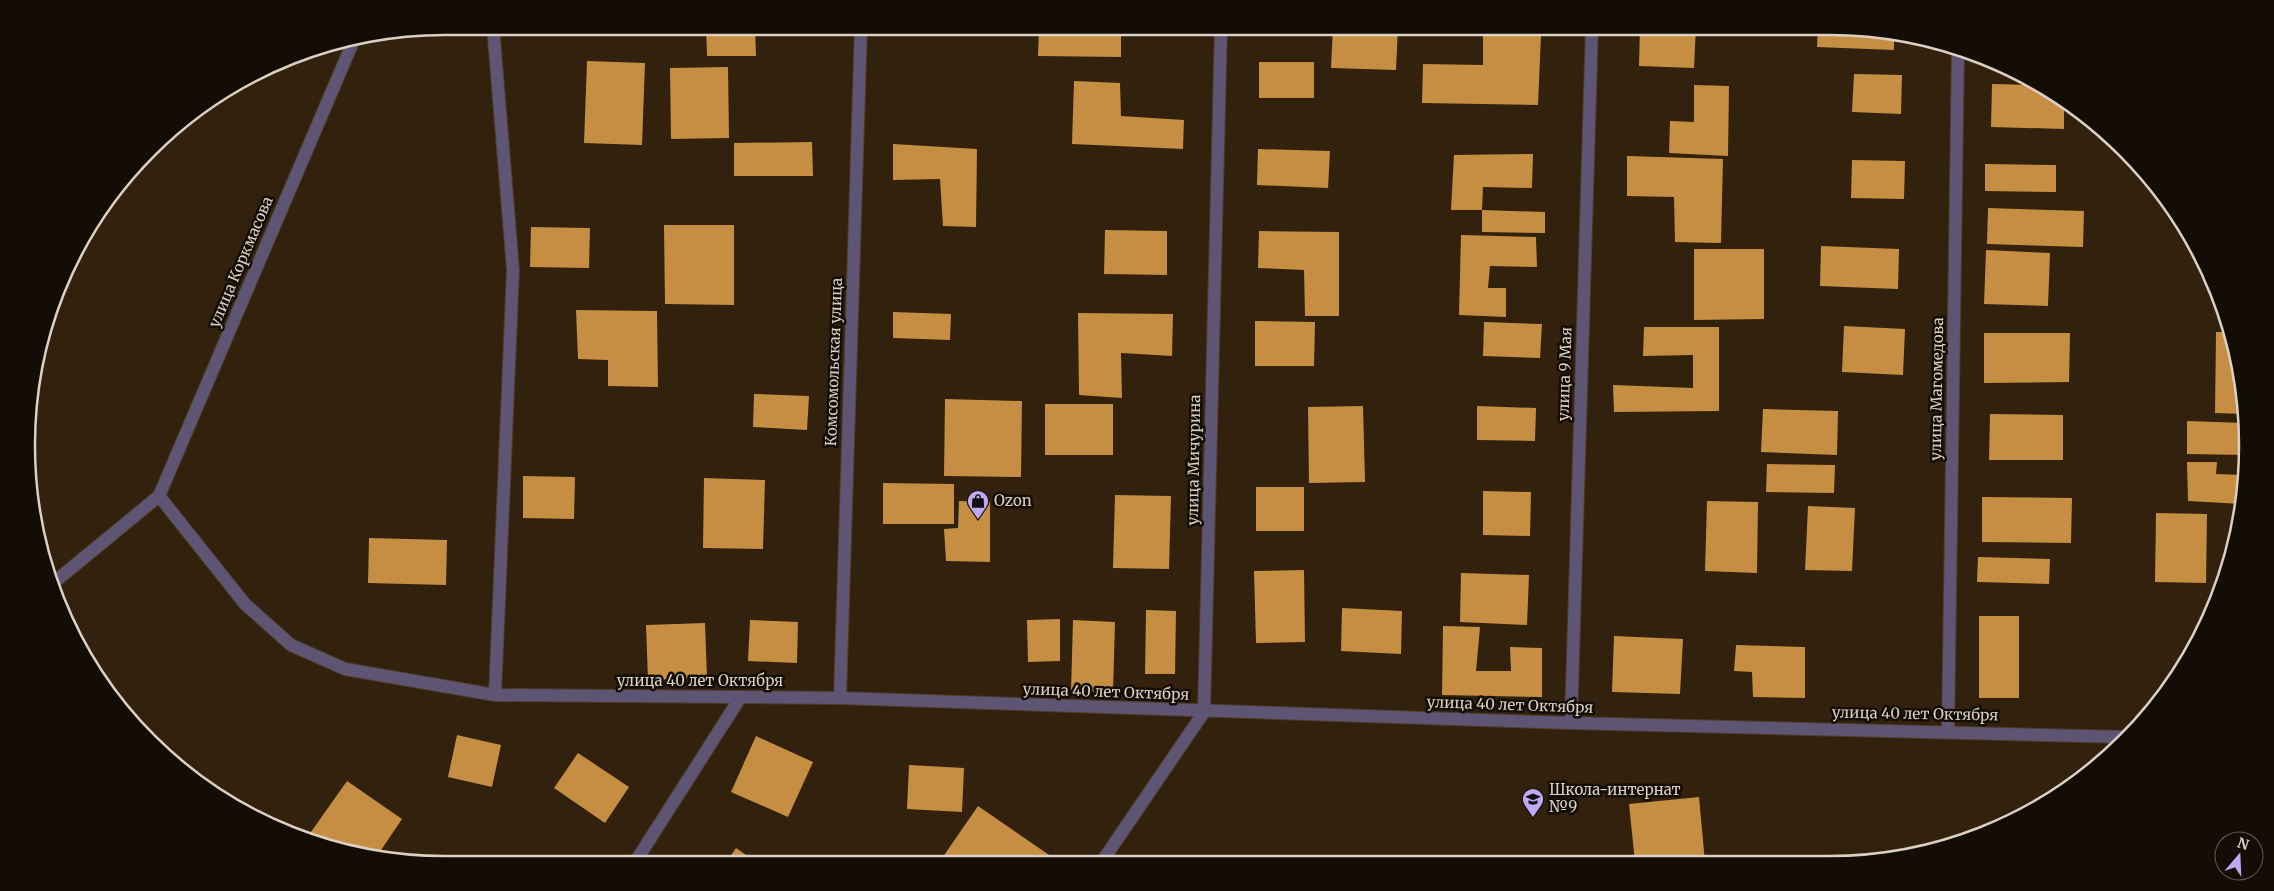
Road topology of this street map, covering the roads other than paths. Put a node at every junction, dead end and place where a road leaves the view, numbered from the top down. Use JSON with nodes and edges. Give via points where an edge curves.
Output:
{"nodes":[{"id":1,"x":494,"y":35,"type":"edge"},
{"id":2,"x":861,"y":35,"type":"edge"},
{"id":3,"x":1221,"y":35,"type":"edge"},
{"id":4,"x":1592,"y":35,"type":"edge"},
{"id":5,"x":351,"y":46,"type":"edge"},
{"id":6,"x":1958,"y":56,"type":"edge"},
{"id":7,"x":159,"y":496,"type":"junction"},
{"id":8,"x":58,"y":579,"type":"edge"},
{"id":9,"x":495,"y":696,"type":"junction"},
{"id":10,"x":740,"y":698,"type":"junction"},
{"id":11,"x":840,"y":698,"type":"junction"},
{"id":12,"x":1204,"y":712,"type":"junction"},
{"id":13,"x":1571,"y":723,"type":"junction"},
{"id":14,"x":1948,"y":731,"type":"junction"},
{"id":15,"x":2118,"y":737,"type":"edge"},
{"id":16,"x":639,"y":856,"type":"edge"},
{"id":17,"x":1106,"y":856,"type":"edge"}],
"edges":[{"from":1,"to":9,"type":"street","via":[[513,270]]},
{"from":2,"to":11,"type":"street","name":"Комсомольская улица"},
{"from":3,"to":12,"type":"street","name":"улица Мичурина"},
{"from":4,"to":13,"type":"street","name":"улица 9 Мая"},
{"from":5,"to":7,"type":"street","name":"улица Коркмасова"},
{"from":6,"to":14,"type":"street","name":"улица Магомедова"},
{"from":7,"to":8,"type":"street"},
{"from":7,"to":9,"type":"street","name":"улица 40 лет Октября","via":[[245,604],[291,646],[345,669]]},
{"from":9,"to":10,"type":"street","name":"улица 40 лет Октября"},
{"from":10,"to":11,"type":"street","name":"улица 40 лет Октября"},
{"from":10,"to":16,"type":"street"},
{"from":11,"to":12,"type":"street","name":"улица 40 лет Октября"},
{"from":12,"to":13,"type":"street","name":"улица 40 лет Октября"},
{"from":12,"to":17,"type":"street"},
{"from":13,"to":14,"type":"street","name":"улица 40 лет Октября"},
{"from":14,"to":15,"type":"street","name":"улица 40 лет Октября"}]}
